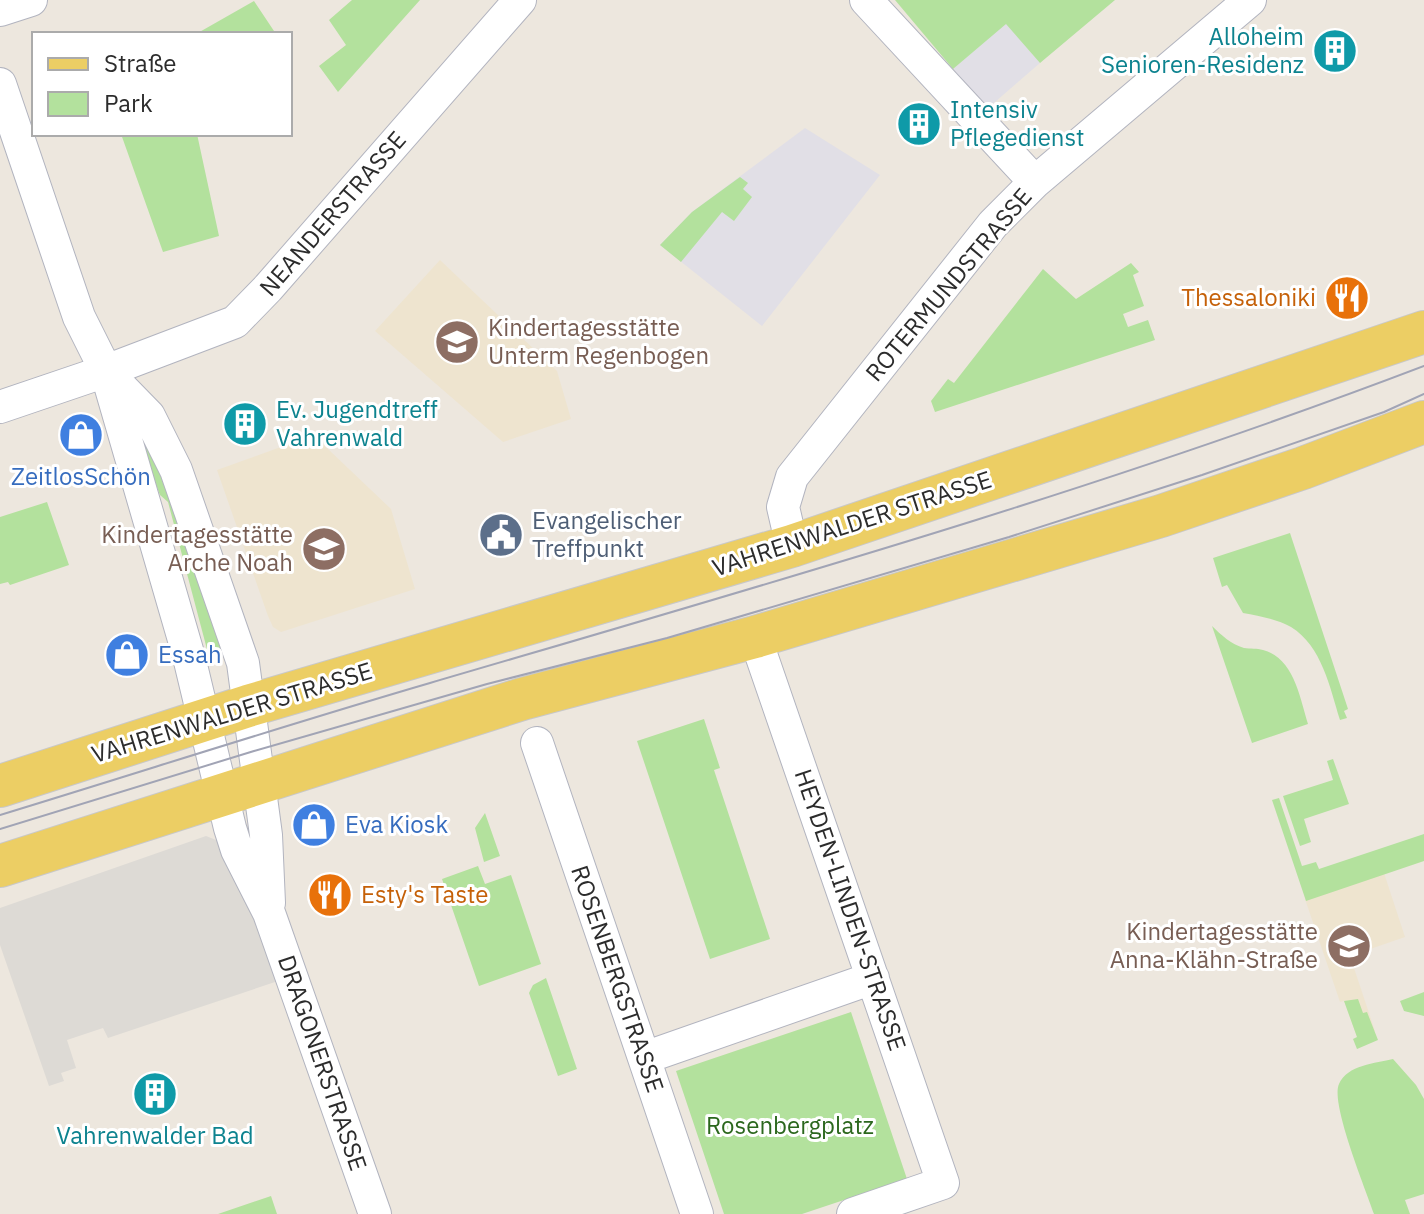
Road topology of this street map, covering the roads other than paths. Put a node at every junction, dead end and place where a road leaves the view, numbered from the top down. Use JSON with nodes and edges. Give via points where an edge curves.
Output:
{"nodes":[{"id":1,"x":31,"y":0,"type":"edge"},
{"id":2,"x":520,"y":0,"type":"edge"},
{"id":3,"x":866,"y":0,"type":"edge"},
{"id":4,"x":1250,"y":0,"type":"edge"},
{"id":5,"x":0,"y":10,"type":"edge"},
{"id":6,"x":0,"y":84,"type":"edge"},
{"id":7,"x":1035,"y":182,"type":"junction"},
{"id":8,"x":1424,"y":332,"type":"edge"},
{"id":9,"x":106,"y":371,"type":"junction"},
{"id":10,"x":0,"y":407,"type":"edge"},
{"id":11,"x":1424,"y":422,"type":"edge"},
{"id":12,"x":792,"y":546,"type":"junction"},
{"id":13,"x":755,"y":637,"type":"junction"},
{"id":14,"x":248,"y":706,"type":"junction"},
{"id":15,"x":204,"y":720,"type":"junction"},
{"id":16,"x":537,"y":743,"type":"dead end"},
{"id":17,"x":0,"y":786,"type":"edge"},
{"id":18,"x":240,"y":788,"type":"junction"},
{"id":19,"x":0,"y":866,"type":"edge"},
{"id":20,"x":873,"y":978,"type":"junction"},
{"id":21,"x":644,"y":1058,"type":"junction"},
{"id":22,"x":375,"y":1214,"type":"edge"},
{"id":23,"x":697,"y":1214,"type":"edge"},
{"id":24,"x":853,"y":1214,"type":"edge"}],
"edges":[{"from":1,"to":5,"type":"street"},
{"from":2,"to":9,"type":"street","name":"NEANDERSTRASSE","via":[[235,322]]},
{"from":3,"to":7,"type":"street"},
{"from":4,"to":7,"type":"street","name":"ROTERMUNDSTRASSE"},
{"from":6,"to":9,"type":"street","name":"DRAGONERSTRASSE","via":[[79,317]]},
{"from":7,"to":12,"type":"street","name":"ROTERMUNDSTRASSE","via":[[993,224],[792,477],[783,507]]},
{"from":8,"to":12,"type":"main road","name":"VAHRENWALDER STRASSE"},
{"from":9,"to":10,"type":"street","name":"NEANDERSTRASSE"},
{"from":9,"to":14,"type":"street","name":"DRAGONERSTRASSE","via":[[149,416],[176,470],[243,663]]},
{"from":9,"to":15,"type":"street","name":"DRAGONERSTRASSE"},
{"from":11,"to":13,"type":"main road","via":[[1183,509]]},
{"from":12,"to":14,"type":"main road","name":"VAHRENWALDER STRASSE"},
{"from":13,"to":18,"type":"main road","via":[[522,699]]},
{"from":13,"to":20,"type":"street","name":"HEYDEN-LINDEN-STRASSE"},
{"from":14,"to":15,"type":"main road","name":"VAHRENWALDER STRASSE"},
{"from":14,"to":18,"type":"street","name":"DRAGONERSTRASSE"},
{"from":15,"to":17,"type":"main road","name":"VAHRENWALDER STRASSE"},
{"from":15,"to":18,"type":"street","name":"DRAGONERSTRASSE"},
{"from":16,"to":21,"type":"street","name":"ROSENBERGSTRASSE"},
{"from":18,"to":19,"type":"main road"},
{"from":18,"to":22,"type":"street","name":"DRAGONERSTRASSE","via":[[237,850],[269,913]]},
{"from":20,"to":21,"type":"street"},
{"from":20,"to":24,"type":"street","name":"HEYDEN-LINDEN-STRASSE","via":[[943,1183]]},
{"from":21,"to":23,"type":"street","name":"ROSENBERGSTRASSE"}]}
